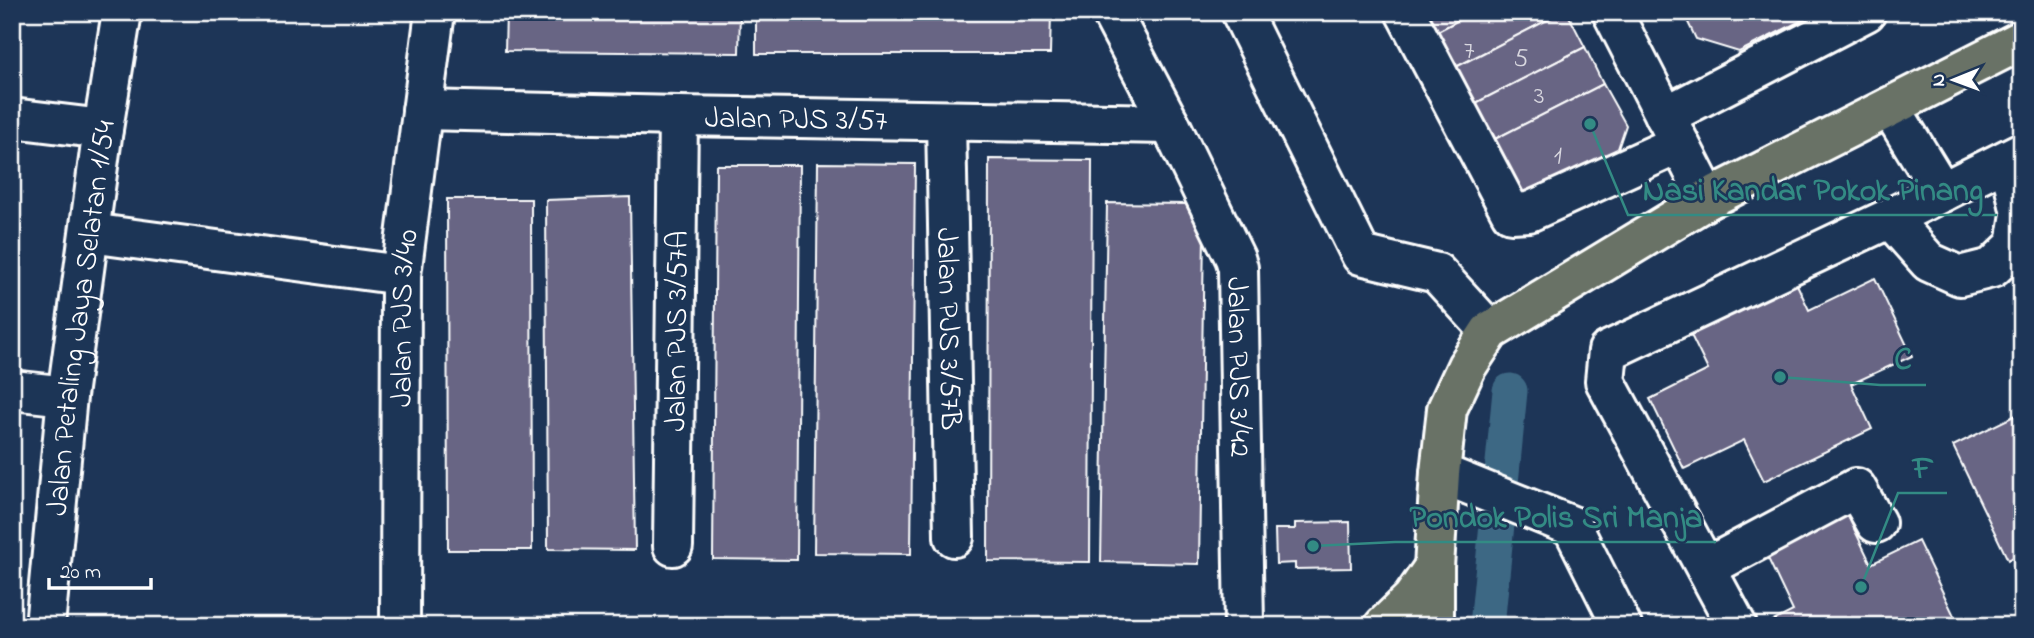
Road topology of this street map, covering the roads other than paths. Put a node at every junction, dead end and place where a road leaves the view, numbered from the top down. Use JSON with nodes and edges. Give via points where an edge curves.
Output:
{"nodes":[{"id":1,"x":122,"y":12,"type":"edge"},
{"id":2,"x":435,"y":12,"type":"edge"},
{"id":3,"x":1111,"y":12,"type":"edge"},
{"id":4,"x":1241,"y":12,"type":"edge"},
{"id":5,"x":1405,"y":12,"type":"edge"},
{"id":6,"x":1612,"y":12,"type":"edge"},
{"id":7,"x":1858,"y":14,"type":"edge"},
{"id":8,"x":2022,"y":40,"type":"edge"},
{"id":9,"x":1890,"y":107,"type":"junction"},
{"id":10,"x":422,"y":110,"type":"junction"},
{"id":11,"x":678,"y":116,"type":"junction"},
{"id":12,"x":12,"y":118,"type":"edge"},
{"id":13,"x":946,"y":121,"type":"junction"},
{"id":14,"x":1170,"y":124,"type":"junction"},
{"id":15,"x":103,"y":129,"type":"junction"},
{"id":16,"x":1672,"y":130,"type":"junction"},
{"id":17,"x":2016,"y":156,"type":"edge"},
{"id":18,"x":1942,"y":192,"type":"junction"},
{"id":19,"x":1708,"y":200,"type":"junction"},
{"id":20,"x":1890,"y":218,"type":"junction"},
{"id":21,"x":90,"y":233,"type":"junction"},
{"id":22,"x":401,"y":275,"type":"junction"},
{"id":23,"x":1490,"y":331,"type":"junction"},
{"id":24,"x":12,"y":390,"type":"edge"},
{"id":25,"x":67,"y":396,"type":"junction"},
{"id":26,"x":1440,"y":473,"type":"junction"},
{"id":27,"x":1876,"y":523,"type":"dead end"},
{"id":28,"x":954,"y":537,"type":"dead end"},
{"id":29,"x":673,"y":547,"type":"dead end"},
{"id":30,"x":1434,"y":567,"type":"junction"},
{"id":31,"x":1706,"y":568,"type":"junction"},
{"id":32,"x":45,"y":626,"type":"edge"},
{"id":33,"x":400,"y":626,"type":"edge"},
{"id":34,"x":1244,"y":626,"type":"edge"},
{"id":35,"x":1384,"y":626,"type":"edge"},
{"id":36,"x":1434,"y":626,"type":"edge"},
{"id":37,"x":1622,"y":626,"type":"edge"},
{"id":38,"x":1737,"y":626,"type":"edge"}],
"edges":[{"from":1,"to":15,"type":"street","name":"Jalan Petaling Jaya Selatan 1/54"},
{"from":2,"to":10,"type":"street","name":"Jalan PJS 3/40"},
{"from":3,"to":14,"type":"street","name":"Jalan PJS 3/42"},
{"from":4,"to":23,"type":"street","via":[[1361,255],[1437,273]]},
{"from":5,"to":16,"type":"street","via":[[1511,213],[1529,212]]},
{"from":6,"to":16,"type":"street"},
{"from":7,"to":16,"type":"street"},
{"from":8,"to":9,"type":"main road"},
{"from":9,"to":18,"type":"street"},
{"from":9,"to":19,"type":"main road"},
{"from":10,"to":11,"type":"street","name":"Jalan PJS 3/57"},
{"from":10,"to":22,"type":"street","name":"Jalan PJS 3/40"},
{"from":11,"to":13,"type":"street","name":"Jalan PJS 3/57"},
{"from":11,"to":29,"type":"street","name":"Jalan PJS 3/57A"},
{"from":12,"to":15,"type":"street"},
{"from":13,"to":14,"type":"street","name":"Jalan PJS 3/57"},
{"from":13,"to":28,"type":"street","name":"Jalan PJS 3/57B"},
{"from":14,"to":34,"type":"street","name":"Jalan PJS 3/42","via":[[1238,268]]},
{"from":15,"to":21,"type":"street","name":"Jalan Petaling Jaya Selatan 1/54"},
{"from":16,"to":19,"type":"street"},
{"from":17,"to":18,"type":"street"},
{"from":17,"to":20,"type":"street","via":[[2021,214],[2016,245],[1992,268],[1960,276],[1929,261]]},
{"from":18,"to":20,"type":"street"},
{"from":19,"to":23,"type":"main road"},
{"from":20,"to":31,"type":"street","via":[[1608,351],[1605,381]]},
{"from":21,"to":22,"type":"street"},
{"from":21,"to":25,"type":"street","name":"Jalan Petaling Jaya Selatan 1/54"},
{"from":22,"to":33,"type":"street","name":"Jalan PJS 3/40"},
{"from":23,"to":26,"type":"main road","via":[[1466,366],[1447,409]]},
{"from":24,"to":25,"type":"street"},
{"from":25,"to":32,"type":"street","name":"Jalan Petaling Jaya Selatan 1/54"},
{"from":26,"to":30,"type":"main road"},
{"from":26,"to":37,"type":"street","via":[[1572,526]]},
{"from":27,"to":31,"type":"street","via":[[1856,488]]},
{"from":30,"to":35,"type":"main road","via":[[1412,599]]},
{"from":30,"to":36,"type":"main road"},
{"from":31,"to":38,"type":"street"}]}
